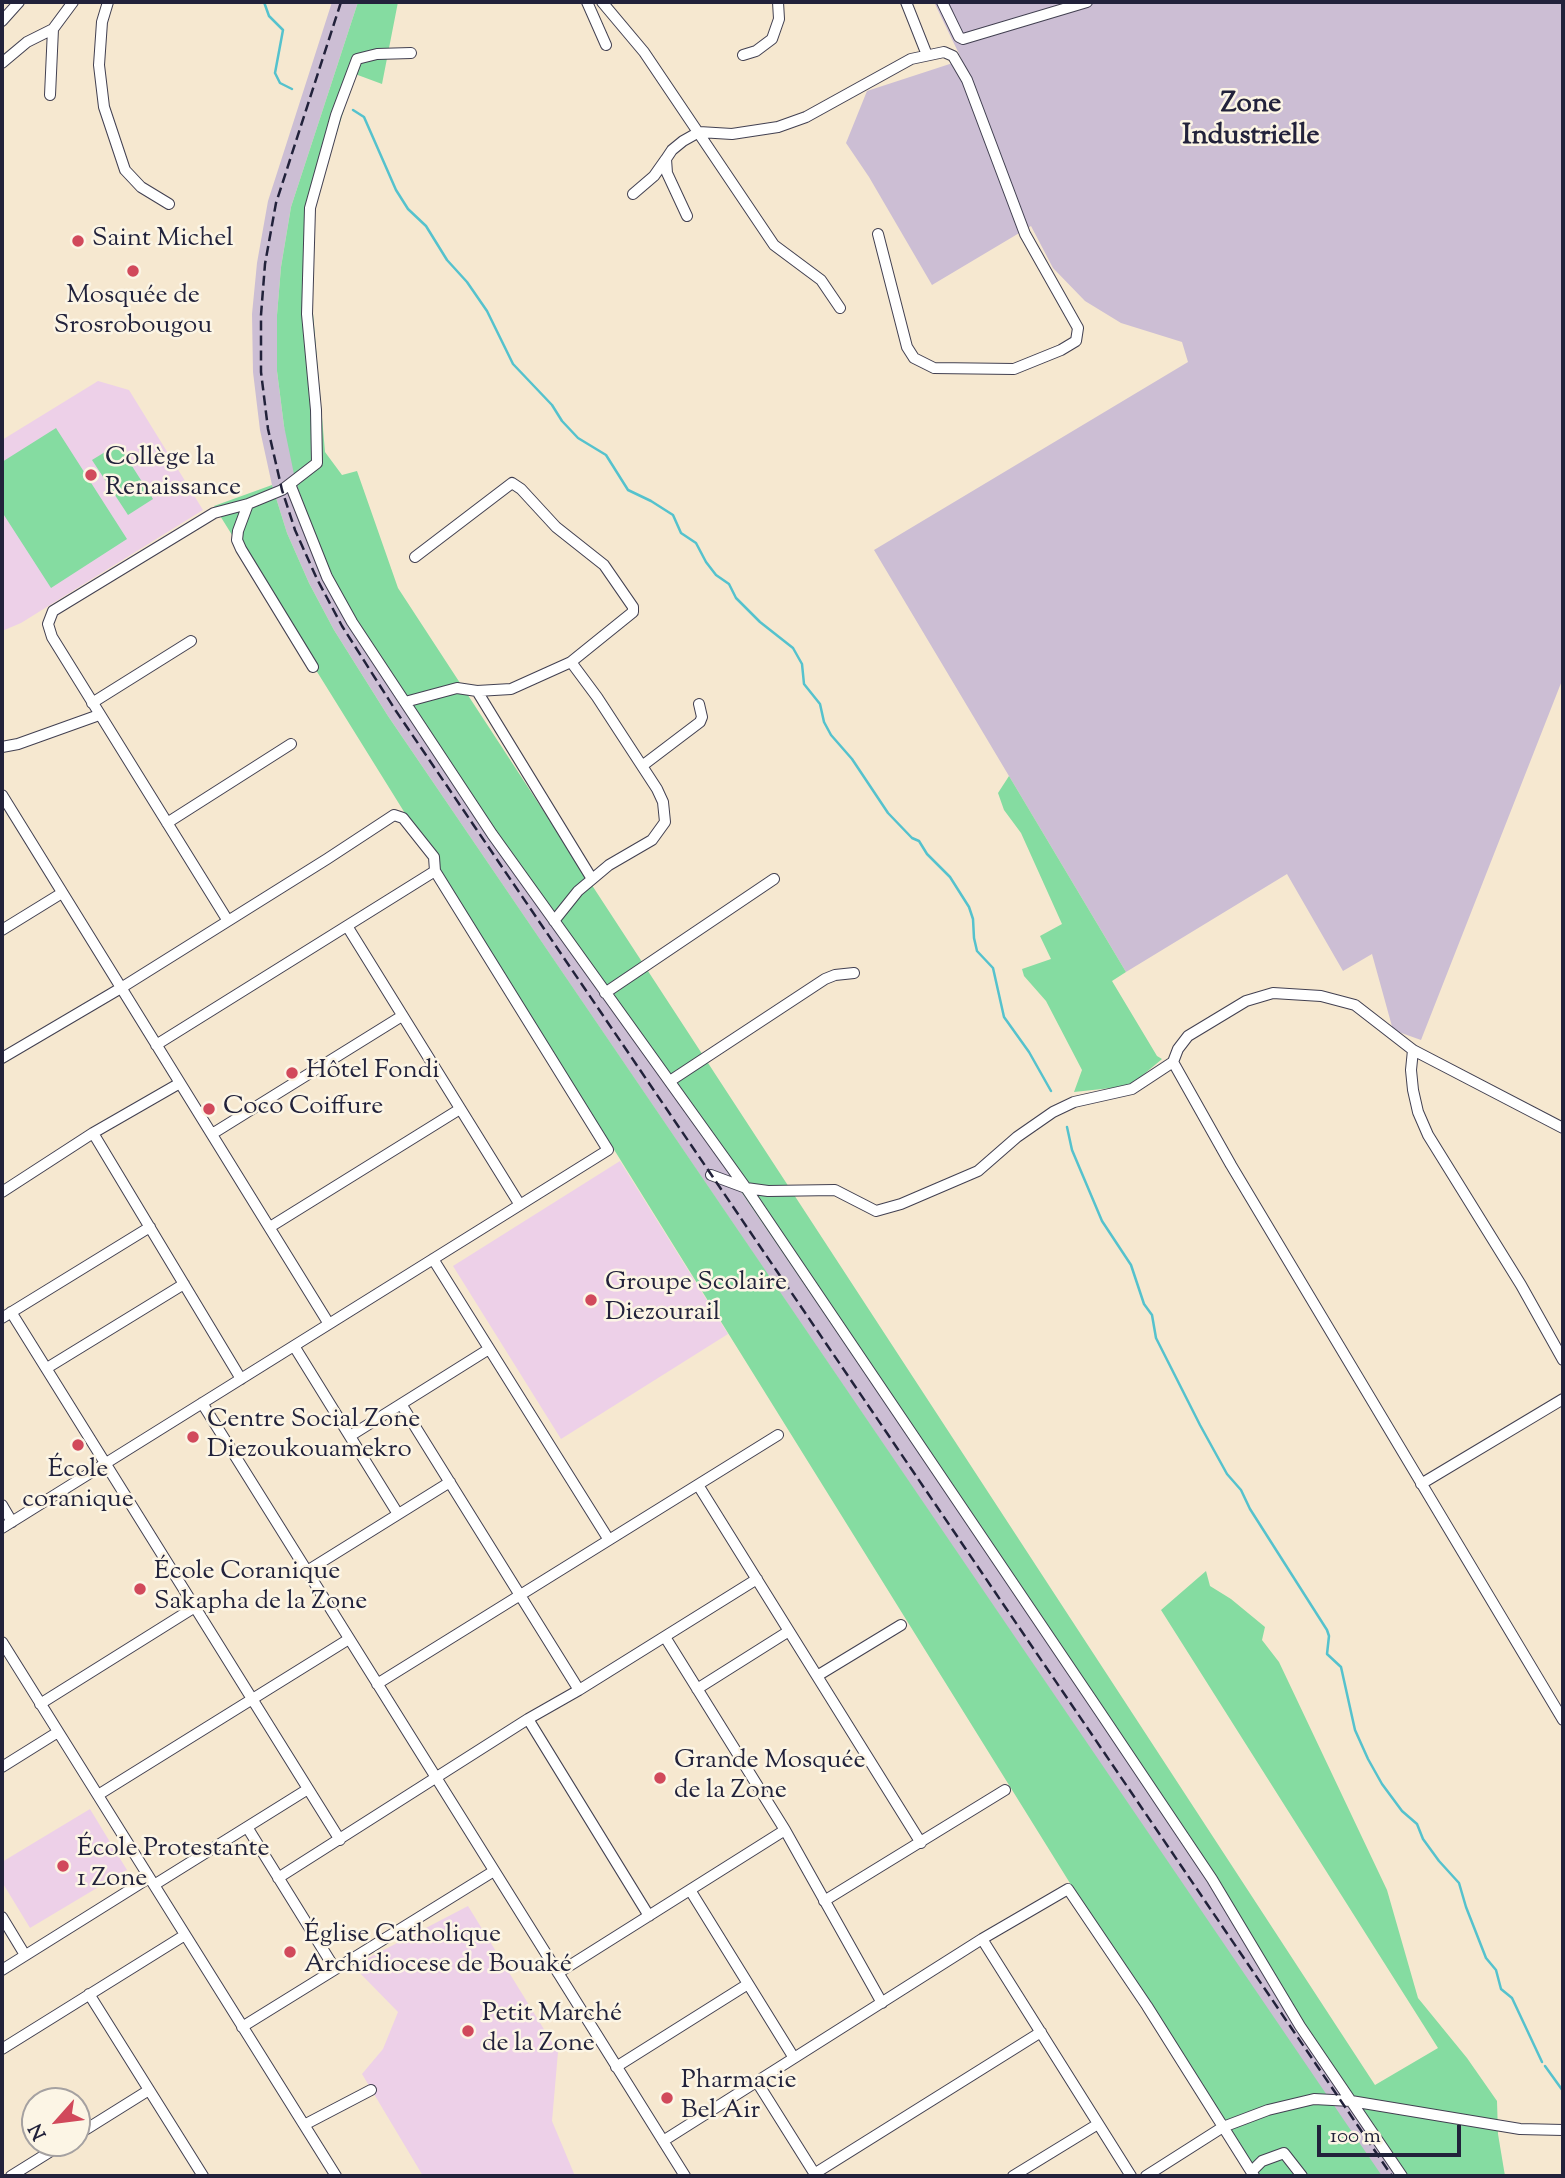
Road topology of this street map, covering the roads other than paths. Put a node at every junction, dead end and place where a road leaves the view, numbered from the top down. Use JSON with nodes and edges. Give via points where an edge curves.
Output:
{"nodes":[{"id":1,"x":19,"y":2,"type":"edge"},
{"id":2,"x":73,"y":2,"type":"edge"},
{"id":3,"x":107,"y":2,"type":"edge"},
{"id":4,"x":587,"y":2,"type":"edge"},
{"id":5,"x":602,"y":2,"type":"edge"},
{"id":6,"x":778,"y":2,"type":"edge"},
{"id":7,"x":906,"y":2,"type":"edge"},
{"id":8,"x":942,"y":2,"type":"edge"},
{"id":9,"x":1087,"y":2,"type":"edge"},
{"id":10,"x":2,"y":21,"type":"edge"},
{"id":11,"x":53,"y":29,"type":"junction"},
{"id":12,"x":606,"y":45,"type":"dead end"},
{"id":13,"x":411,"y":53,"type":"dead end"},
{"id":14,"x":744,"y":55,"type":"dead end"},
{"id":15,"x":927,"y":55,"type":"junction"},
{"id":16,"x":2,"y":63,"type":"edge"},
{"id":17,"x":50,"y":95,"type":"dead end"},
{"id":18,"x":699,"y":132,"type":"junction"},
{"id":19,"x":666,"y":159,"type":"junction"},
{"id":20,"x":633,"y":194,"type":"dead end"},
{"id":21,"x":169,"y":204,"type":"dead end"},
{"id":22,"x":687,"y":216,"type":"dead end"},
{"id":23,"x":878,"y":234,"type":"dead end"},
{"id":24,"x":840,"y":308,"type":"dead end"},
{"id":25,"x":290,"y":484,"type":"junction"},
{"id":26,"x":248,"y":504,"type":"junction"},
{"id":27,"x":415,"y":557,"type":"dead end"},
{"id":28,"x":191,"y":641,"type":"dead end"},
{"id":29,"x":571,"y":662,"type":"junction"},
{"id":30,"x":313,"y":667,"type":"dead end"},
{"id":31,"x":477,"y":691,"type":"junction"},
{"id":32,"x":405,"y":702,"type":"junction"},
{"id":33,"x":92,"y":703,"type":"junction"},
{"id":34,"x":699,"y":704,"type":"dead end"},
{"id":35,"x":99,"y":715,"type":"junction"},
{"id":36,"x":290,"y":744,"type":"dead end"},
{"id":37,"x":2,"y":747,"type":"edge"},
{"id":38,"x":642,"y":766,"type":"junction"},
{"id":39,"x":2,"y":796,"type":"edge"},
{"id":40,"x":167,"y":823,"type":"junction"},
{"id":41,"x":435,"y":872,"type":"junction"},
{"id":42,"x":592,"y":879,"type":"junction"},
{"id":43,"x":774,"y":879,"type":"dead end"},
{"id":44,"x":62,"y":893,"type":"junction"},
{"id":45,"x":228,"y":921,"type":"junction"},
{"id":46,"x":554,"y":921,"type":"junction"},
{"id":47,"x":347,"y":926,"type":"junction"},
{"id":48,"x":2,"y":930,"type":"edge"},
{"id":49,"x":853,"y":973,"type":"dead end"},
{"id":50,"x":121,"y":988,"type":"junction"},
{"id":51,"x":605,"y":993,"type":"junction"},
{"id":52,"x":402,"y":1016,"type":"junction"},
{"id":53,"x":156,"y":1045,"type":"junction"},
{"id":54,"x":1413,"y":1050,"type":"junction"},
{"id":55,"x":2,"y":1058,"type":"edge"},
{"id":56,"x":1173,"y":1062,"type":"junction"},
{"id":57,"x":670,"y":1081,"type":"junction"},
{"id":58,"x":180,"y":1083,"type":"junction"},
{"id":59,"x":460,"y":1109,"type":"junction"},
{"id":60,"x":1563,"y":1128,"type":"edge"},
{"id":61,"x":93,"y":1133,"type":"junction"},
{"id":62,"x":212,"y":1134,"type":"junction"},
{"id":63,"x":711,"y":1175,"type":"dead end"},
{"id":64,"x":746,"y":1188,"type":"junction"},
{"id":65,"x":2,"y":1192,"type":"edge"},
{"id":66,"x":520,"y":1205,"type":"junction"},
{"id":67,"x":150,"y":1227,"type":"junction"},
{"id":68,"x":270,"y":1227,"type":"junction"},
{"id":69,"x":433,"y":1259,"type":"junction"},
{"id":70,"x":184,"y":1284,"type":"junction"},
{"id":71,"x":11,"y":1312,"type":"junction"},
{"id":72,"x":2,"y":1318,"type":"edge"},
{"id":73,"x":330,"y":1324,"type":"junction"},
{"id":74,"x":294,"y":1346,"type":"junction"},
{"id":75,"x":489,"y":1349,"type":"junction"},
{"id":76,"x":1563,"y":1360,"type":"edge"},
{"id":77,"x":47,"y":1368,"type":"junction"},
{"id":78,"x":242,"y":1379,"type":"junction"},
{"id":79,"x":1563,"y":1399,"type":"edge"},
{"id":80,"x":202,"y":1403,"type":"junction"},
{"id":81,"x":401,"y":1404,"type":"junction"},
{"id":82,"x":778,"y":1435,"type":"dead end"},
{"id":83,"x":350,"y":1436,"type":"junction"},
{"id":84,"x":106,"y":1463,"type":"junction"},
{"id":85,"x":450,"y":1482,"type":"junction"},
{"id":86,"x":1421,"y":1483,"type":"junction"},
{"id":87,"x":698,"y":1485,"type":"junction"},
{"id":88,"x":2,"y":1505,"type":"edge"},
{"id":89,"x":398,"y":1514,"type":"junction"},
{"id":90,"x":12,"y":1522,"type":"junction"},
{"id":91,"x":2,"y":1528,"type":"edge"},
{"id":92,"x":609,"y":1540,"type":"junction"},
{"id":93,"x":307,"y":1571,"type":"junction"},
{"id":94,"x":757,"y":1580,"type":"junction"},
{"id":95,"x":520,"y":1595,"type":"junction"},
{"id":96,"x":195,"y":1607,"type":"junction"},
{"id":97,"x":901,"y":1625,"type":"dead end"},
{"id":98,"x":789,"y":1631,"type":"junction"},
{"id":99,"x":665,"y":1637,"type":"junction"},
{"id":100,"x":349,"y":1639,"type":"junction"},
{"id":101,"x":2,"y":1642,"type":"edge"},
{"id":102,"x":817,"y":1676,"type":"junction"},
{"id":103,"x":377,"y":1685,"type":"junction"},
{"id":104,"x":697,"y":1689,"type":"junction"},
{"id":105,"x":579,"y":1690,"type":"junction"},
{"id":106,"x":252,"y":1699,"type":"junction"},
{"id":107,"x":40,"y":1704,"type":"junction"},
{"id":108,"x":528,"y":1719,"type":"junction"},
{"id":109,"x":1563,"y":1720,"type":"edge"},
{"id":110,"x":58,"y":1732,"type":"junction"},
{"id":111,"x":2,"y":1767,"type":"edge"},
{"id":112,"x":435,"y":1777,"type":"junction"},
{"id":113,"x":308,"y":1789,"type":"junction"},
{"id":114,"x":1005,"y":1790,"type":"dead end"},
{"id":115,"x":98,"y":1796,"type":"junction"},
{"id":116,"x":247,"y":1827,"type":"junction"},
{"id":117,"x":785,"y":1830,"type":"junction"},
{"id":118,"x":340,"y":1840,"type":"junction"},
{"id":119,"x":921,"y":1843,"type":"junction"},
{"id":120,"x":494,"y":1871,"type":"junction"},
{"id":121,"x":278,"y":1878,"type":"junction"},
{"id":122,"x":151,"y":1881,"type":"junction"},
{"id":123,"x":690,"y":1890,"type":"junction"},
{"id":124,"x":824,"y":1901,"type":"junction"},
{"id":125,"x":649,"y":1916,"type":"junction"},
{"id":126,"x":2,"y":1917,"type":"edge"},
{"id":127,"x":185,"y":1935,"type":"junction"},
{"id":128,"x":982,"y":1939,"type":"junction"},
{"id":129,"x":25,"y":1955,"type":"junction"},
{"id":130,"x":335,"y":1969,"type":"junction"},
{"id":131,"x":2,"y":1970,"type":"edge"},
{"id":132,"x":558,"y":1973,"type":"junction"},
{"id":133,"x":748,"y":1984,"type":"junction"},
{"id":134,"x":89,"y":1994,"type":"junction"},
{"id":135,"x":882,"y":2003,"type":"junction"},
{"id":136,"x":243,"y":2027,"type":"junction"},
{"id":137,"x":1041,"y":2032,"type":"junction"},
{"id":138,"x":2,"y":2049,"type":"edge"},
{"id":139,"x":794,"y":2058,"type":"junction"},
{"id":140,"x":616,"y":2067,"type":"junction"},
{"id":141,"x":757,"y":2082,"type":"junction"},
{"id":142,"x":149,"y":2090,"type":"junction"},
{"id":143,"x":371,"y":2090,"type":"dead end"},
{"id":144,"x":1351,"y":2101,"type":"junction"},
{"id":145,"x":1098,"y":2123,"type":"junction"},
{"id":146,"x":304,"y":2125,"type":"junction"},
{"id":147,"x":91,"y":2126,"type":"edge"},
{"id":148,"x":1223,"y":2127,"type":"junction"},
{"id":149,"x":1563,"y":2130,"type":"edge"},
{"id":150,"x":663,"y":2141,"type":"junction"},
{"id":151,"x":42,"y":2157,"type":"edge"},
{"id":152,"x":1253,"y":2174,"type":"edge"},
{"id":153,"x":332,"y":2175,"type":"edge"},
{"id":154,"x":815,"y":2175,"type":"edge"},
{"id":155,"x":11,"y":2176,"type":"edge"},
{"id":156,"x":203,"y":2176,"type":"edge"},
{"id":157,"x":685,"y":2176,"type":"edge"},
{"id":158,"x":1013,"y":2176,"type":"edge"},
{"id":159,"x":1131,"y":2176,"type":"edge"},
{"id":160,"x":1146,"y":2176,"type":"edge"},
{"id":161,"x":1302,"y":2176,"type":"edge"},
{"id":162,"x":1402,"y":2176,"type":"edge"}],
"edges":[{"from":1,"to":10,"type":"street"},
{"from":2,"to":11,"type":"street"},
{"from":3,"to":21,"type":"street","via":[[99,65],[107,117],[125,170],[141,187]]},
{"from":4,"to":12,"type":"street"},
{"from":5,"to":18,"type":"street","via":[[644,52]]},
{"from":6,"to":14,"type":"street","via":[[779,19],[772,39]]},
{"from":7,"to":15,"type":"street"},
{"from":8,"to":9,"type":"street","via":[[961,38]]},
{"from":11,"to":16,"type":"street","via":[[27,42]]},
{"from":11,"to":17,"type":"street"},
{"from":13,"to":25,"type":"street","via":[[357,59],[323,158],[310,208],[307,314],[317,463]]},
{"from":15,"to":18,"type":"street","via":[[778,127],[732,134]]},
{"from":15,"to":23,"type":"street","via":[[944,52],[953,56],[967,80],[1025,234],[1078,328],[1076,341],[1014,369],[933,368],[914,358],[907,347]]},
{"from":18,"to":19,"type":"street"},
{"from":18,"to":24,"type":"street","via":[[774,245],[821,280]]},
{"from":19,"to":20,"type":"street"},
{"from":19,"to":22,"type":"street","via":[[667,173]]},
{"from":25,"to":26,"type":"street"},
{"from":25,"to":32,"type":"street","via":[[327,577]]},
{"from":26,"to":30,"type":"street","via":[[237,540]]},
{"from":26,"to":33,"type":"street","via":[[214,513],[53,611],[48,624],[52,637]]},
{"from":27,"to":29,"type":"street","via":[[512,483],[521,489],[541,513],[604,565],[633,607],[627,619]]},
{"from":28,"to":33,"type":"street"},
{"from":29,"to":31,"type":"street","via":[[511,689]]},
{"from":29,"to":38,"type":"street"},
{"from":31,"to":32,"type":"street","via":[[457,688]]},
{"from":31,"to":42,"type":"street"},
{"from":32,"to":46,"type":"street"},
{"from":33,"to":35,"type":"street"},
{"from":34,"to":38,"type":"street","via":[[700,722]]},
{"from":35,"to":37,"type":"street"},
{"from":35,"to":40,"type":"street"},
{"from":36,"to":40,"type":"street"},
{"from":38,"to":42,"type":"street","via":[[663,802],[665,822],[652,840]]},
{"from":39,"to":44,"type":"street"},
{"from":40,"to":45,"type":"street"},
{"from":41,"to":45,"type":"street","via":[[434,857],[403,818],[394,815]]},
{"from":41,"to":47,"type":"street"},
{"from":41,"to":66,"type":"street","via":[[608,1150]]},
{"from":42,"to":46,"type":"street"},
{"from":43,"to":51,"type":"street"},
{"from":44,"to":48,"type":"street"},
{"from":44,"to":50,"type":"street"},
{"from":45,"to":50,"type":"street"},
{"from":46,"to":51,"type":"street"},
{"from":47,"to":52,"type":"street"},
{"from":47,"to":53,"type":"street"},
{"from":49,"to":57,"type":"street","via":[[825,979]]},
{"from":50,"to":53,"type":"street"},
{"from":50,"to":55,"type":"street"},
{"from":51,"to":57,"type":"street"},
{"from":52,"to":59,"type":"street"},
{"from":52,"to":62,"type":"street"},
{"from":53,"to":58,"type":"street"},
{"from":54,"to":56,"type":"street","via":[[1355,1005],[1321,996],[1273,993],[1246,1001],[1188,1036]]},
{"from":54,"to":60,"type":"street"},
{"from":54,"to":76,"type":"street","via":[[1413,1090],[1428,1135]]},
{"from":56,"to":64,"type":"street","via":[[1132,1089],[1074,1102],[1054,1112],[978,1171],[901,1204],[876,1211],[828,1189]]},
{"from":56,"to":86,"type":"street"},
{"from":57,"to":64,"type":"street"},
{"from":58,"to":61,"type":"street"},
{"from":58,"to":62,"type":"street"},
{"from":59,"to":66,"type":"street"},
{"from":59,"to":68,"type":"street"},
{"from":61,"to":65,"type":"street"},
{"from":61,"to":67,"type":"street"},
{"from":62,"to":68,"type":"street"},
{"from":63,"to":64,"type":"street"},
{"from":64,"to":144,"type":"street","via":[[1212,1879]]},
{"from":66,"to":69,"type":"street"},
{"from":67,"to":70,"type":"street"},
{"from":67,"to":71,"type":"street"},
{"from":68,"to":73,"type":"street"},
{"from":69,"to":73,"type":"street"},
{"from":69,"to":75,"type":"street"},
{"from":70,"to":77,"type":"street"},
{"from":70,"to":78,"type":"street"},
{"from":71,"to":72,"type":"street"},
{"from":71,"to":77,"type":"street"},
{"from":73,"to":74,"type":"street"},
{"from":74,"to":78,"type":"street"},
{"from":74,"to":83,"type":"street"},
{"from":75,"to":81,"type":"street"},
{"from":75,"to":92,"type":"street"},
{"from":77,"to":84,"type":"street"},
{"from":78,"to":80,"type":"street"},
{"from":79,"to":86,"type":"street"},
{"from":80,"to":84,"type":"street"},
{"from":80,"to":93,"type":"street"},
{"from":81,"to":83,"type":"street"},
{"from":81,"to":85,"type":"street"},
{"from":82,"to":87,"type":"street"},
{"from":83,"to":89,"type":"street"},
{"from":84,"to":90,"type":"street"},
{"from":84,"to":96,"type":"street"},
{"from":85,"to":89,"type":"street"},
{"from":85,"to":95,"type":"street"},
{"from":86,"to":109,"type":"street"},
{"from":87,"to":92,"type":"street"},
{"from":87,"to":94,"type":"street"},
{"from":88,"to":90,"type":"street"},
{"from":89,"to":93,"type":"street"},
{"from":90,"to":91,"type":"street"},
{"from":92,"to":95,"type":"street"},
{"from":93,"to":100,"type":"street"},
{"from":94,"to":98,"type":"street"},
{"from":94,"to":99,"type":"street"},
{"from":95,"to":103,"type":"street"},
{"from":95,"to":105,"type":"street"},
{"from":96,"to":106,"type":"street"},
{"from":96,"to":107,"type":"street"},
{"from":97,"to":102,"type":"street"},
{"from":98,"to":102,"type":"street"},
{"from":98,"to":104,"type":"street"},
{"from":99,"to":104,"type":"street"},
{"from":99,"to":105,"type":"street"},
{"from":100,"to":103,"type":"street"},
{"from":100,"to":106,"type":"street"},
{"from":101,"to":107,"type":"street"},
{"from":102,"to":119,"type":"street"},
{"from":103,"to":112,"type":"street"},
{"from":104,"to":117,"type":"street"},
{"from":105,"to":108,"type":"street"},
{"from":106,"to":113,"type":"street"},
{"from":106,"to":115,"type":"street"},
{"from":107,"to":110,"type":"street"},
{"from":108,"to":112,"type":"street"},
{"from":108,"to":125,"type":"street"},
{"from":110,"to":111,"type":"street"},
{"from":110,"to":115,"type":"street"},
{"from":112,"to":118,"type":"street"},
{"from":112,"to":120,"type":"street"},
{"from":113,"to":116,"type":"street"},
{"from":113,"to":118,"type":"street"},
{"from":114,"to":119,"type":"street"},
{"from":115,"to":122,"type":"street"},
{"from":116,"to":121,"type":"street"},
{"from":116,"to":122,"type":"street"},
{"from":117,"to":123,"type":"street"},
{"from":117,"to":124,"type":"street"},
{"from":118,"to":121,"type":"street"},
{"from":119,"to":124,"type":"street"},
{"from":120,"to":130,"type":"street"},
{"from":120,"to":132,"type":"street"},
{"from":121,"to":130,"type":"street"},
{"from":122,"to":127,"type":"street"},
{"from":122,"to":129,"type":"street"},
{"from":123,"to":125,"type":"street"},
{"from":123,"to":133,"type":"street"},
{"from":124,"to":135,"type":"street"},
{"from":125,"to":132,"type":"street"},
{"from":126,"to":129,"type":"street"},
{"from":127,"to":134,"type":"street"},
{"from":127,"to":136,"type":"street"},
{"from":128,"to":135,"type":"street"},
{"from":128,"to":137,"type":"street"},
{"from":128,"to":148,"type":"street","via":[[1071,1890]]},
{"from":129,"to":131,"type":"street"},
{"from":130,"to":136,"type":"street"},
{"from":132,"to":140,"type":"street"},
{"from":133,"to":139,"type":"street"},
{"from":133,"to":140,"type":"street"},
{"from":134,"to":138,"type":"street"},
{"from":134,"to":142,"type":"street"},
{"from":135,"to":139,"type":"street"},
{"from":136,"to":146,"type":"street"},
{"from":137,"to":145,"type":"street"},
{"from":137,"to":154,"type":"street"},
{"from":139,"to":141,"type":"street"},
{"from":140,"to":150,"type":"street"},
{"from":141,"to":150,"type":"street"},
{"from":141,"to":154,"type":"street"},
{"from":142,"to":147,"type":"street"},
{"from":142,"to":156,"type":"street"},
{"from":143,"to":146,"type":"street"},
{"from":144,"to":148,"type":"street","via":[[1314,2099],[1287,2104]]},
{"from":144,"to":149,"type":"street","via":[[1520,2129]]},
{"from":144,"to":162,"type":"street"},
{"from":145,"to":158,"type":"street"},
{"from":145,"to":159,"type":"street"},
{"from":146,"to":153,"type":"street"},
{"from":148,"to":152,"type":"street"},
{"from":148,"to":160,"type":"street"},
{"from":150,"to":157,"type":"street"},
{"from":151,"to":155,"type":"street"},
{"from":152,"to":161,"type":"street","via":[[1262,2161],[1284,2153]]}]}
